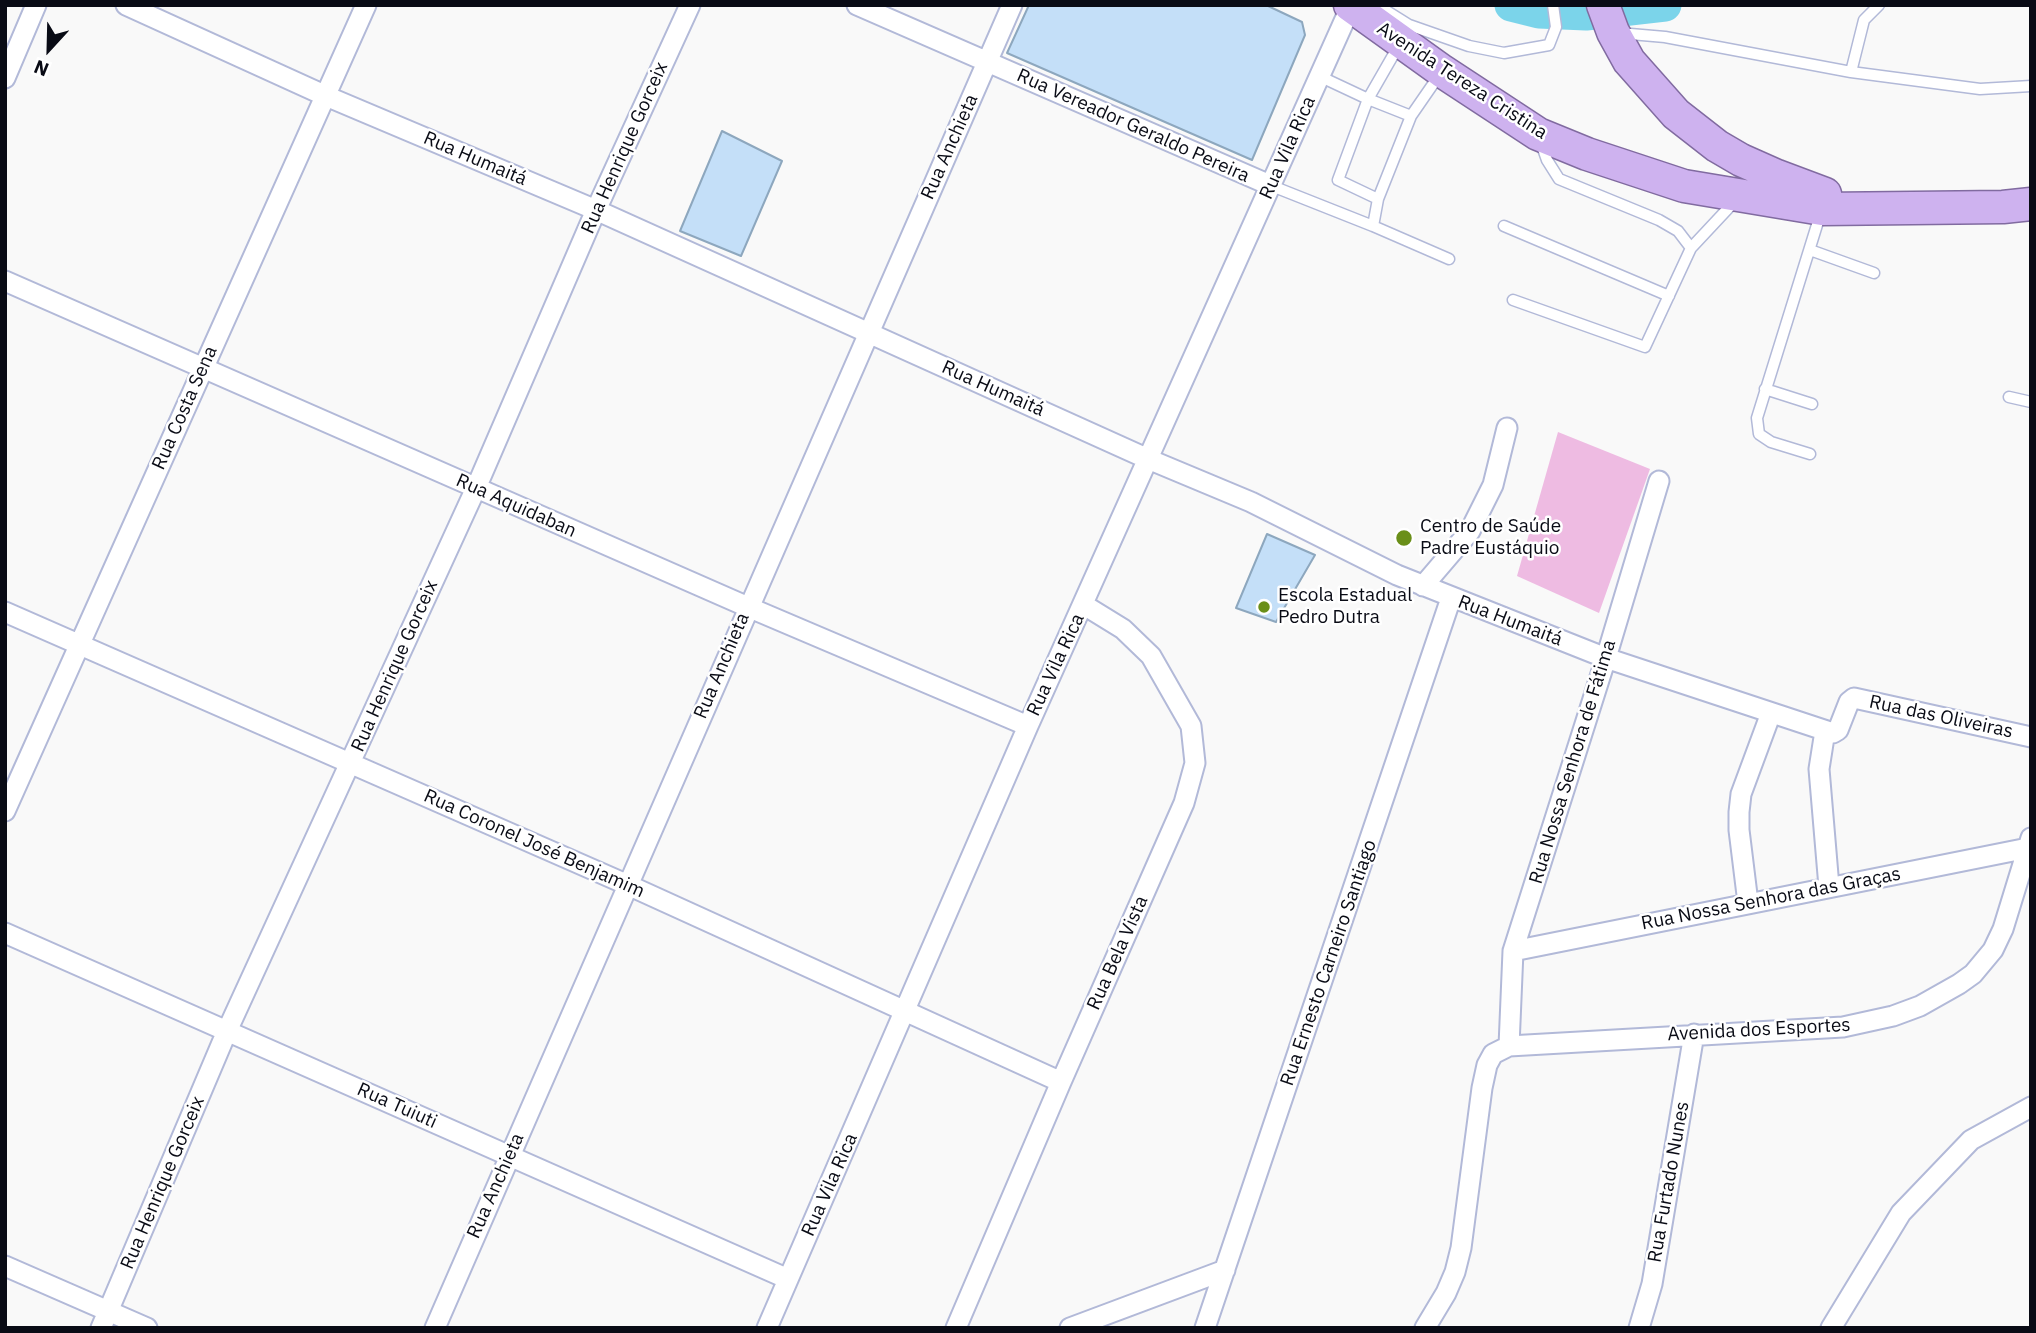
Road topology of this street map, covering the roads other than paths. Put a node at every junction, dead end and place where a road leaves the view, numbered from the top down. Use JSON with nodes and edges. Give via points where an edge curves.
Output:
{"nodes":[{"id":1,"x":36,"y":5,"type":"edge"},
{"id":2,"x":126,"y":5,"type":"edge"},
{"id":3,"x":366,"y":5,"type":"edge"},
{"id":4,"x":690,"y":5,"type":"edge"},
{"id":5,"x":857,"y":5,"type":"edge"},
{"id":6,"x":1012,"y":5,"type":"edge"},
{"id":7,"x":1377,"y":5,"type":"edge"},
{"id":8,"x":1553,"y":5,"type":"edge"},
{"id":9,"x":1879,"y":5,"type":"edge"},
{"id":10,"x":1350,"y":6,"type":"edge"},
{"id":11,"x":1608,"y":19,"type":"edge"},
{"id":12,"x":1401,"y":42,"type":"junction"},
{"id":13,"x":987,"y":62,"type":"junction"},
{"id":14,"x":1442,"y":71,"type":"junction"},
{"id":15,"x":1851,"y":72,"type":"junction"},
{"id":16,"x":1320,"y":76,"type":"junction"},
{"id":17,"x":5,"y":78,"type":"edge"},
{"id":18,"x":2031,"y":86,"type":"edge"},
{"id":19,"x":326,"y":96,"type":"junction"},
{"id":20,"x":1368,"y":99,"type":"junction"},
{"id":21,"x":1411,"y":116,"type":"junction"},
{"id":22,"x":1538,"y":134,"type":"junction"},
{"id":23,"x":1272,"y":186,"type":"junction"},
{"id":24,"x":1742,"y":194,"type":"junction"},
{"id":25,"x":1378,"y":199,"type":"junction"},
{"id":26,"x":2031,"y":204,"type":"edge"},
{"id":27,"x":1862,"y":208,"type":"junction"},
{"id":28,"x":1822,"y":209,"type":"junction"},
{"id":29,"x":596,"y":210,"type":"junction"},
{"id":30,"x":1373,"y":226,"type":"junction"},
{"id":31,"x":1504,"y":226,"type":"dead end"},
{"id":32,"x":1691,"y":248,"type":"junction"},
{"id":33,"x":1811,"y":250,"type":"junction"},
{"id":34,"x":1449,"y":259,"type":"dead end"},
{"id":35,"x":1874,"y":273,"type":"dead end"},
{"id":36,"x":5,"y":281,"type":"edge"},
{"id":37,"x":1669,"y":296,"type":"junction"},
{"id":38,"x":1513,"y":300,"type":"dead end"},
{"id":39,"x":868,"y":332,"type":"junction"},
{"id":40,"x":203,"y":368,"type":"junction"},
{"id":41,"x":1765,"y":389,"type":"junction"},
{"id":42,"x":2009,"y":397,"type":"dead end"},
{"id":43,"x":2031,"y":402,"type":"edge"},
{"id":44,"x":1812,"y":404,"type":"dead end"},
{"id":45,"x":1507,"y":428,"type":"dead end"},
{"id":46,"x":1810,"y":454,"type":"dead end"},
{"id":47,"x":1148,"y":459,"type":"junction"},
{"id":48,"x":1659,"y":481,"type":"dead end"},
{"id":49,"x":476,"y":488,"type":"junction"},
{"id":50,"x":1423,"y":586,"type":"junction"},
{"id":51,"x":1451,"y":598,"type":"junction"},
{"id":52,"x":1084,"y":605,"type":"junction"},
{"id":53,"x":748,"y":607,"type":"junction"},
{"id":54,"x":5,"y":612,"type":"edge"},
{"id":55,"x":80,"y":645,"type":"junction"},
{"id":56,"x":1606,"y":658,"type":"junction"},
{"id":57,"x":1772,"y":713,"type":"junction"},
{"id":58,"x":1028,"y":726,"type":"junction"},
{"id":59,"x":1825,"y":731,"type":"junction"},
{"id":60,"x":2031,"y":737,"type":"edge"},
{"id":61,"x":351,"y":762,"type":"junction"},
{"id":62,"x":5,"y":811,"type":"edge"},
{"id":63,"x":2029,"y":843,"type":"edge"},
{"id":64,"x":628,"y":885,"type":"junction"},
{"id":65,"x":1829,"y":887,"type":"junction"},
{"id":66,"x":1748,"y":903,"type":"junction"},
{"id":67,"x":5,"y":933,"type":"edge"},
{"id":68,"x":1513,"y":951,"type":"junction"},
{"id":69,"x":905,"y":1013,"type":"junction"},
{"id":70,"x":227,"y":1031,"type":"junction"},
{"id":71,"x":1694,"y":1034,"type":"junction"},
{"id":72,"x":1509,"y":1046,"type":"junction"},
{"id":73,"x":1061,"y":1082,"type":"junction"},
{"id":74,"x":2031,"y":1107,"type":"edge"},
{"id":75,"x":510,"y":1156,"type":"junction"},
{"id":76,"x":5,"y":1266,"type":"edge"},
{"id":77,"x":1225,"y":1270,"type":"junction"},
{"id":78,"x":788,"y":1279,"type":"junction"},
{"id":79,"x":105,"y":1319,"type":"edge"},
{"id":80,"x":148,"y":1328,"type":"edge"},
{"id":81,"x":435,"y":1328,"type":"edge"},
{"id":82,"x":767,"y":1328,"type":"edge"},
{"id":83,"x":956,"y":1328,"type":"edge"},
{"id":84,"x":1070,"y":1328,"type":"edge"},
{"id":85,"x":1205,"y":1328,"type":"edge"},
{"id":86,"x":1424,"y":1328,"type":"edge"},
{"id":87,"x":1639,"y":1328,"type":"edge"},
{"id":88,"x":1832,"y":1328,"type":"edge"}],
"edges":[{"from":1,"to":17,"type":"street"},
{"from":2,"to":19,"type":"street","name":"Rua Humaitá"},
{"from":3,"to":19,"type":"street","name":"Rua Costa Sena"},
{"from":4,"to":29,"type":"street","name":"Rua Henrique Gorceix"},
{"from":5,"to":13,"type":"street","name":"Rua Vereador Geraldo Pereira"},
{"from":6,"to":13,"type":"street","name":"Rua Anchieta"},
{"from":7,"to":8,"type":"lane","via":[[1409,24],[1469,46],[1504,53],[1549,45],[1556,27]]},
{"from":9,"to":15,"type":"lane","via":[[1864,20]]},
{"from":10,"to":12,"type":"highway","name":"Avenida Tereza Cristina"},
{"from":10,"to":16,"type":"street","name":"Rua Vila Rica"},
{"from":11,"to":15,"type":"lane","via":[[1665,37]]},
{"from":11,"to":27,"type":"highway","via":[[1629,61],[1676,114],[1717,146],[1777,176]]},
{"from":12,"to":14,"type":"highway","name":"Avenida Tereza Cristina"},
{"from":12,"to":20,"type":"lane"},
{"from":13,"to":23,"type":"street","name":"Rua Vereador Geraldo Pereira"},
{"from":13,"to":39,"type":"street","name":"Rua Anchieta"},
{"from":14,"to":21,"type":"lane"},
{"from":14,"to":22,"type":"highway","name":"Avenida Tereza Cristina"},
{"from":15,"to":18,"type":"lane","via":[[1980,89]]},
{"from":16,"to":20,"type":"lane"},
{"from":16,"to":23,"type":"street","name":"Rua Vila Rica"},
{"from":19,"to":29,"type":"street","name":"Rua Humaitá"},
{"from":19,"to":40,"type":"street","name":"Rua Costa Sena"},
{"from":20,"to":21,"type":"lane"},
{"from":20,"to":25,"type":"lane","via":[[1338,180]]},
{"from":21,"to":25,"type":"lane"},
{"from":22,"to":24,"type":"highway","name":"Avenida Tereza Cristina","via":[[1684,186]]},
{"from":22,"to":32,"type":"lane","via":[[1559,179],[1659,220],[1678,231]]},
{"from":23,"to":30,"type":"lane","name":"Rua Vereador Geraldo Pereira"},
{"from":23,"to":47,"type":"street","name":"Rua Vila Rica"},
{"from":24,"to":28,"type":"highway","name":"Avenida Tereza Cristina"},
{"from":24,"to":32,"type":"lane"},
{"from":25,"to":30,"type":"lane"},
{"from":26,"to":27,"type":"highway","name":"Avenida Tereza Cristina"},
{"from":27,"to":28,"type":"highway","name":"Avenida Tereza Cristina"},
{"from":28,"to":33,"type":"lane"},
{"from":29,"to":39,"type":"street","name":"Rua Humaitá"},
{"from":29,"to":49,"type":"street","name":"Rua Henrique Gorceix"},
{"from":30,"to":34,"type":"lane","name":"Rua Vereador Geraldo Pereira"},
{"from":31,"to":37,"type":"lane"},
{"from":32,"to":37,"type":"lane"},
{"from":33,"to":35,"type":"lane"},
{"from":33,"to":41,"type":"lane"},
{"from":36,"to":40,"type":"street","name":"Rua Aquidaban"},
{"from":37,"to":38,"type":"lane","via":[[1645,347]]},
{"from":39,"to":47,"type":"street","name":"Rua Humaitá"},
{"from":39,"to":53,"type":"street","name":"Rua Anchieta"},
{"from":40,"to":49,"type":"street","name":"Rua Aquidaban"},
{"from":40,"to":55,"type":"street","name":"Rua Costa Sena"},
{"from":41,"to":44,"type":"lane"},
{"from":41,"to":46,"type":"lane","via":[[1757,418],[1759,434]]},
{"from":42,"to":43,"type":"lane"},
{"from":45,"to":50,"type":"street","via":[[1493,485],[1470,531]]},
{"from":47,"to":50,"type":"street","name":"Rua Humaitá","via":[[1251,502]]},
{"from":47,"to":52,"type":"street","name":"Rua Vila Rica"},
{"from":48,"to":56,"type":"street","name":"Rua Nossa Senhora de Fátima"},
{"from":49,"to":53,"type":"street","name":"Rua Aquidaban"},
{"from":49,"to":61,"type":"street","name":"Rua Henrique Gorceix"},
{"from":50,"to":51,"type":"street","name":"Rua Humaitá"},
{"from":51,"to":56,"type":"street","name":"Rua Humaitá"},
{"from":51,"to":77,"type":"street","name":"Rua Ernesto Carneiro Santiago"},
{"from":52,"to":58,"type":"street","name":"Rua Vila Rica"},
{"from":52,"to":73,"type":"street","name":"Rua Bela Vista","via":[[1123,629],[1151,656],[1191,726],[1195,763],[1184,803]]},
{"from":53,"to":58,"type":"street","name":"Rua Aquidaban"},
{"from":53,"to":64,"type":"street","name":"Rua Anchieta"},
{"from":54,"to":55,"type":"street","name":"Rua Coronel José Benjamim"},
{"from":55,"to":61,"type":"street","name":"Rua Coronel José Benjamim"},
{"from":55,"to":62,"type":"street","name":"Rua Costa Sena"},
{"from":56,"to":57,"type":"street","name":"Rua Humaitá"},
{"from":56,"to":68,"type":"street","name":"Rua Nossa Senhora de Fátima"},
{"from":57,"to":59,"type":"street","name":"Rua Humaitá"},
{"from":57,"to":66,"type":"street","via":[[1741,794],[1739,831]]},
{"from":58,"to":69,"type":"street","name":"Rua Vila Rica"},
{"from":59,"to":60,"type":"street","name":"Rua das Oliveiras","via":[[1836,733],[1854,698]]},
{"from":59,"to":65,"type":"street","via":[[1819,769]]},
{"from":61,"to":64,"type":"street","name":"Rua Coronel José Benjamim"},
{"from":61,"to":70,"type":"street","name":"Rua Henrique Gorceix"},
{"from":63,"to":65,"type":"street","name":"Rua Nossa Senhora das Graças"},
{"from":63,"to":71,"type":"street","name":"Avenida dos Esportes","via":[[1993,950],[1973,974],[1945,993],[1893,1016],[1851,1026]]},
{"from":64,"to":69,"type":"street","name":"Rua Coronel José Benjamim"},
{"from":64,"to":75,"type":"street","name":"Rua Anchieta"},
{"from":65,"to":66,"type":"street","name":"Rua Nossa Senhora das Graças"},
{"from":66,"to":68,"type":"street","name":"Rua Nossa Senhora das Graças"},
{"from":67,"to":70,"type":"street","name":"Rua Tuiuti"},
{"from":68,"to":72,"type":"street","name":"Rua Nossa Senhora de Fátima"},
{"from":69,"to":73,"type":"street","name":"Rua Coronel José Benjamim"},
{"from":69,"to":78,"type":"street","name":"Rua Vila Rica"},
{"from":70,"to":75,"type":"street","name":"Rua Tuiuti"},
{"from":70,"to":79,"type":"street","name":"Rua Henrique Gorceix"},
{"from":71,"to":72,"type":"street","name":"Avenida dos Esportes"},
{"from":71,"to":87,"type":"street","name":"Rua Furtado Nunes","via":[[1652,1284]]},
{"from":72,"to":86,"type":"street","via":[[1493,1054],[1487,1065],[1461,1248],[1447,1293]]},
{"from":73,"to":83,"type":"street","name":"Rua Bela Vista"},
{"from":74,"to":88,"type":"street","via":[[1971,1140],[1900,1213]]},
{"from":75,"to":78,"type":"street","name":"Rua Tuiuti"},
{"from":75,"to":81,"type":"street","name":"Rua Anchieta"},
{"from":76,"to":79,"type":"street"},
{"from":77,"to":84,"type":"street"},
{"from":77,"to":85,"type":"street","name":"Rua Ernesto Carneiro Santiago"},
{"from":78,"to":82,"type":"street","name":"Rua Vila Rica"},
{"from":79,"to":80,"type":"street"}]}
